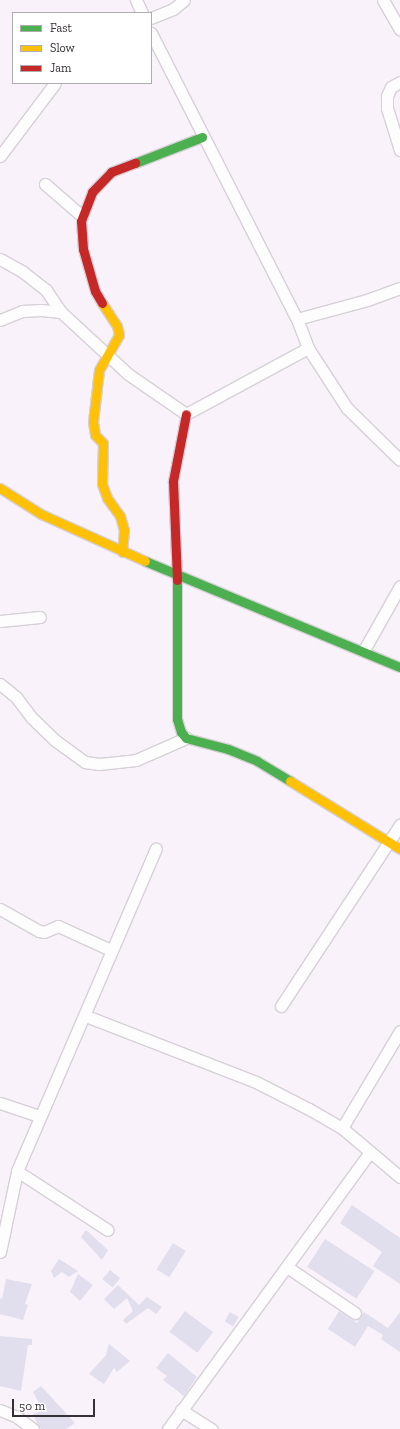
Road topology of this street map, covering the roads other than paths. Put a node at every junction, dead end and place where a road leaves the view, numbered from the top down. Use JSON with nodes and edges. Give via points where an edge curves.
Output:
{"nodes":[{"id":1,"x":136,"y":0,"type":"edge"},
{"id":2,"x":184,"y":0,"type":"edge"},
{"id":3,"x":383,"y":0,"type":"edge"},
{"id":4,"x":142,"y":12,"type":"edge"},
{"id":5,"x":152,"y":18,"type":"edge"},
{"id":6,"x":400,"y":29,"type":"edge"},
{"id":7,"x":152,"y":35,"type":"edge"},
{"id":8,"x":400,"y":82,"type":"edge"},
{"id":9,"x":54,"y":84,"type":"edge"},
{"id":10,"x":202,"y":137,"type":"junction"},
{"id":11,"x":400,"y":150,"type":"edge"},
{"id":12,"x":0,"y":156,"type":"edge"},
{"id":13,"x":45,"y":184,"type":"dead end"},
{"id":14,"x":82,"y":216,"type":"junction"},
{"id":15,"x":0,"y":259,"type":"edge"},
{"id":16,"x":400,"y":288,"type":"edge"},
{"id":17,"x":60,"y":312,"type":"junction"},
{"id":18,"x":297,"y":319,"type":"junction"},
{"id":19,"x":0,"y":320,"type":"edge"},
{"id":20,"x":308,"y":348,"type":"junction"},
{"id":21,"x":108,"y":356,"type":"junction"},
{"id":22,"x":186,"y":414,"type":"junction"},
{"id":23,"x":400,"y":460,"type":"edge"},
{"id":24,"x":0,"y":488,"type":"edge"},
{"id":25,"x":122,"y":552,"type":"junction"},
{"id":26,"x":178,"y":576,"type":"junction"},
{"id":27,"x":400,"y":586,"type":"edge"},
{"id":28,"x":40,"y":617,"type":"dead end"},
{"id":29,"x":0,"y":621,"type":"edge"},
{"id":30,"x":364,"y":650,"type":"junction"},
{"id":31,"x":400,"y":667,"type":"edge"},
{"id":32,"x":0,"y":684,"type":"edge"},
{"id":33,"x":186,"y":738,"type":"junction"},
{"id":34,"x":400,"y":825,"type":"edge"},
{"id":35,"x":388,"y":842,"type":"junction"},
{"id":36,"x":156,"y":849,"type":"dead end"},
{"id":37,"x":400,"y":849,"type":"edge"},
{"id":38,"x":0,"y":909,"type":"edge"},
{"id":39,"x":111,"y":950,"type":"junction"},
{"id":40,"x":281,"y":1006,"type":"dead end"},
{"id":41,"x":86,"y":1016,"type":"junction"},
{"id":42,"x":400,"y":1031,"type":"edge"},
{"id":43,"x":0,"y":1103,"type":"edge"},
{"id":44,"x":39,"y":1116,"type":"junction"},
{"id":45,"x":342,"y":1128,"type":"junction"},
{"id":46,"x":370,"y":1152,"type":"junction"},
{"id":47,"x":17,"y":1171,"type":"junction"},
{"id":48,"x":400,"y":1177,"type":"edge"},
{"id":49,"x":108,"y":1230,"type":"dead end"},
{"id":50,"x":0,"y":1252,"type":"edge"},
{"id":51,"x":287,"y":1267,"type":"junction"},
{"id":52,"x":355,"y":1313,"type":"dead end"},
{"id":53,"x":0,"y":1410,"type":"edge"},
{"id":54,"x":181,"y":1410,"type":"junction"},
{"id":55,"x":33,"y":1429,"type":"edge"},
{"id":56,"x":168,"y":1429,"type":"edge"},
{"id":57,"x":211,"y":1429,"type":"edge"}],
"edges":[{"from":1,"to":4,"type":"street"},
{"from":2,"to":5,"type":"street","via":[[174,9]]},
{"from":3,"to":6,"type":"street"},
{"from":7,"to":10,"type":"street"},
{"from":8,"to":11,"type":"street","via":[[391,87],[386,102]]},
{"from":9,"to":12,"type":"street"},
{"from":10,"to":14,"type":"street","via":[[111,172],[92,192]]},
{"from":10,"to":18,"type":"street","via":[[231,186]]},
{"from":13,"to":14,"type":"street"},
{"from":14,"to":21,"type":"street","via":[[79,232],[95,291],[117,326],[119,335]]},
{"from":15,"to":17,"type":"street","via":[[23,272],[46,290]]},
{"from":16,"to":18,"type":"street"},
{"from":17,"to":19,"type":"street","via":[[22,312]]},
{"from":17,"to":21,"type":"street"},
{"from":18,"to":20,"type":"street"},
{"from":20,"to":22,"type":"street"},
{"from":20,"to":23,"type":"street","via":[[347,408]]},
{"from":21,"to":22,"type":"street","via":[[128,374]]},
{"from":21,"to":25,"type":"street","via":[[99,370],[93,422],[95,435],[104,450],[102,484],[107,498],[120,516],[124,530]]},
{"from":22,"to":26,"type":"street","via":[[173,482]]},
{"from":24,"to":25,"type":"street","via":[[41,514]]},
{"from":25,"to":26,"type":"street"},
{"from":26,"to":30,"type":"street"},
{"from":26,"to":33,"type":"street","via":[[177,718],[181,732]]},
{"from":27,"to":30,"type":"street"},
{"from":28,"to":29,"type":"street"},
{"from":30,"to":31,"type":"street"},
{"from":32,"to":33,"type":"street","via":[[16,697],[32,718],[56,741],[85,762],[99,764],[136,760]]},
{"from":33,"to":35,"type":"street","via":[[228,749],[257,761]]},
{"from":34,"to":35,"type":"street"},
{"from":35,"to":37,"type":"street"},
{"from":35,"to":40,"type":"street"},
{"from":36,"to":39,"type":"street"},
{"from":38,"to":39,"type":"street","via":[[40,931],[44,932],[58,926]]},
{"from":39,"to":41,"type":"street"},
{"from":41,"to":44,"type":"street"},
{"from":41,"to":45,"type":"street","via":[[256,1082]]},
{"from":42,"to":45,"type":"street"},
{"from":43,"to":44,"type":"street"},
{"from":44,"to":47,"type":"street"},
{"from":45,"to":46,"type":"street"},
{"from":46,"to":48,"type":"street"},
{"from":46,"to":51,"type":"street"},
{"from":47,"to":49,"type":"street"},
{"from":47,"to":50,"type":"street"},
{"from":51,"to":52,"type":"street"},
{"from":51,"to":54,"type":"street"},
{"from":53,"to":55,"type":"street","via":[[17,1417]]},
{"from":54,"to":56,"type":"street"},
{"from":54,"to":57,"type":"street"}]}
